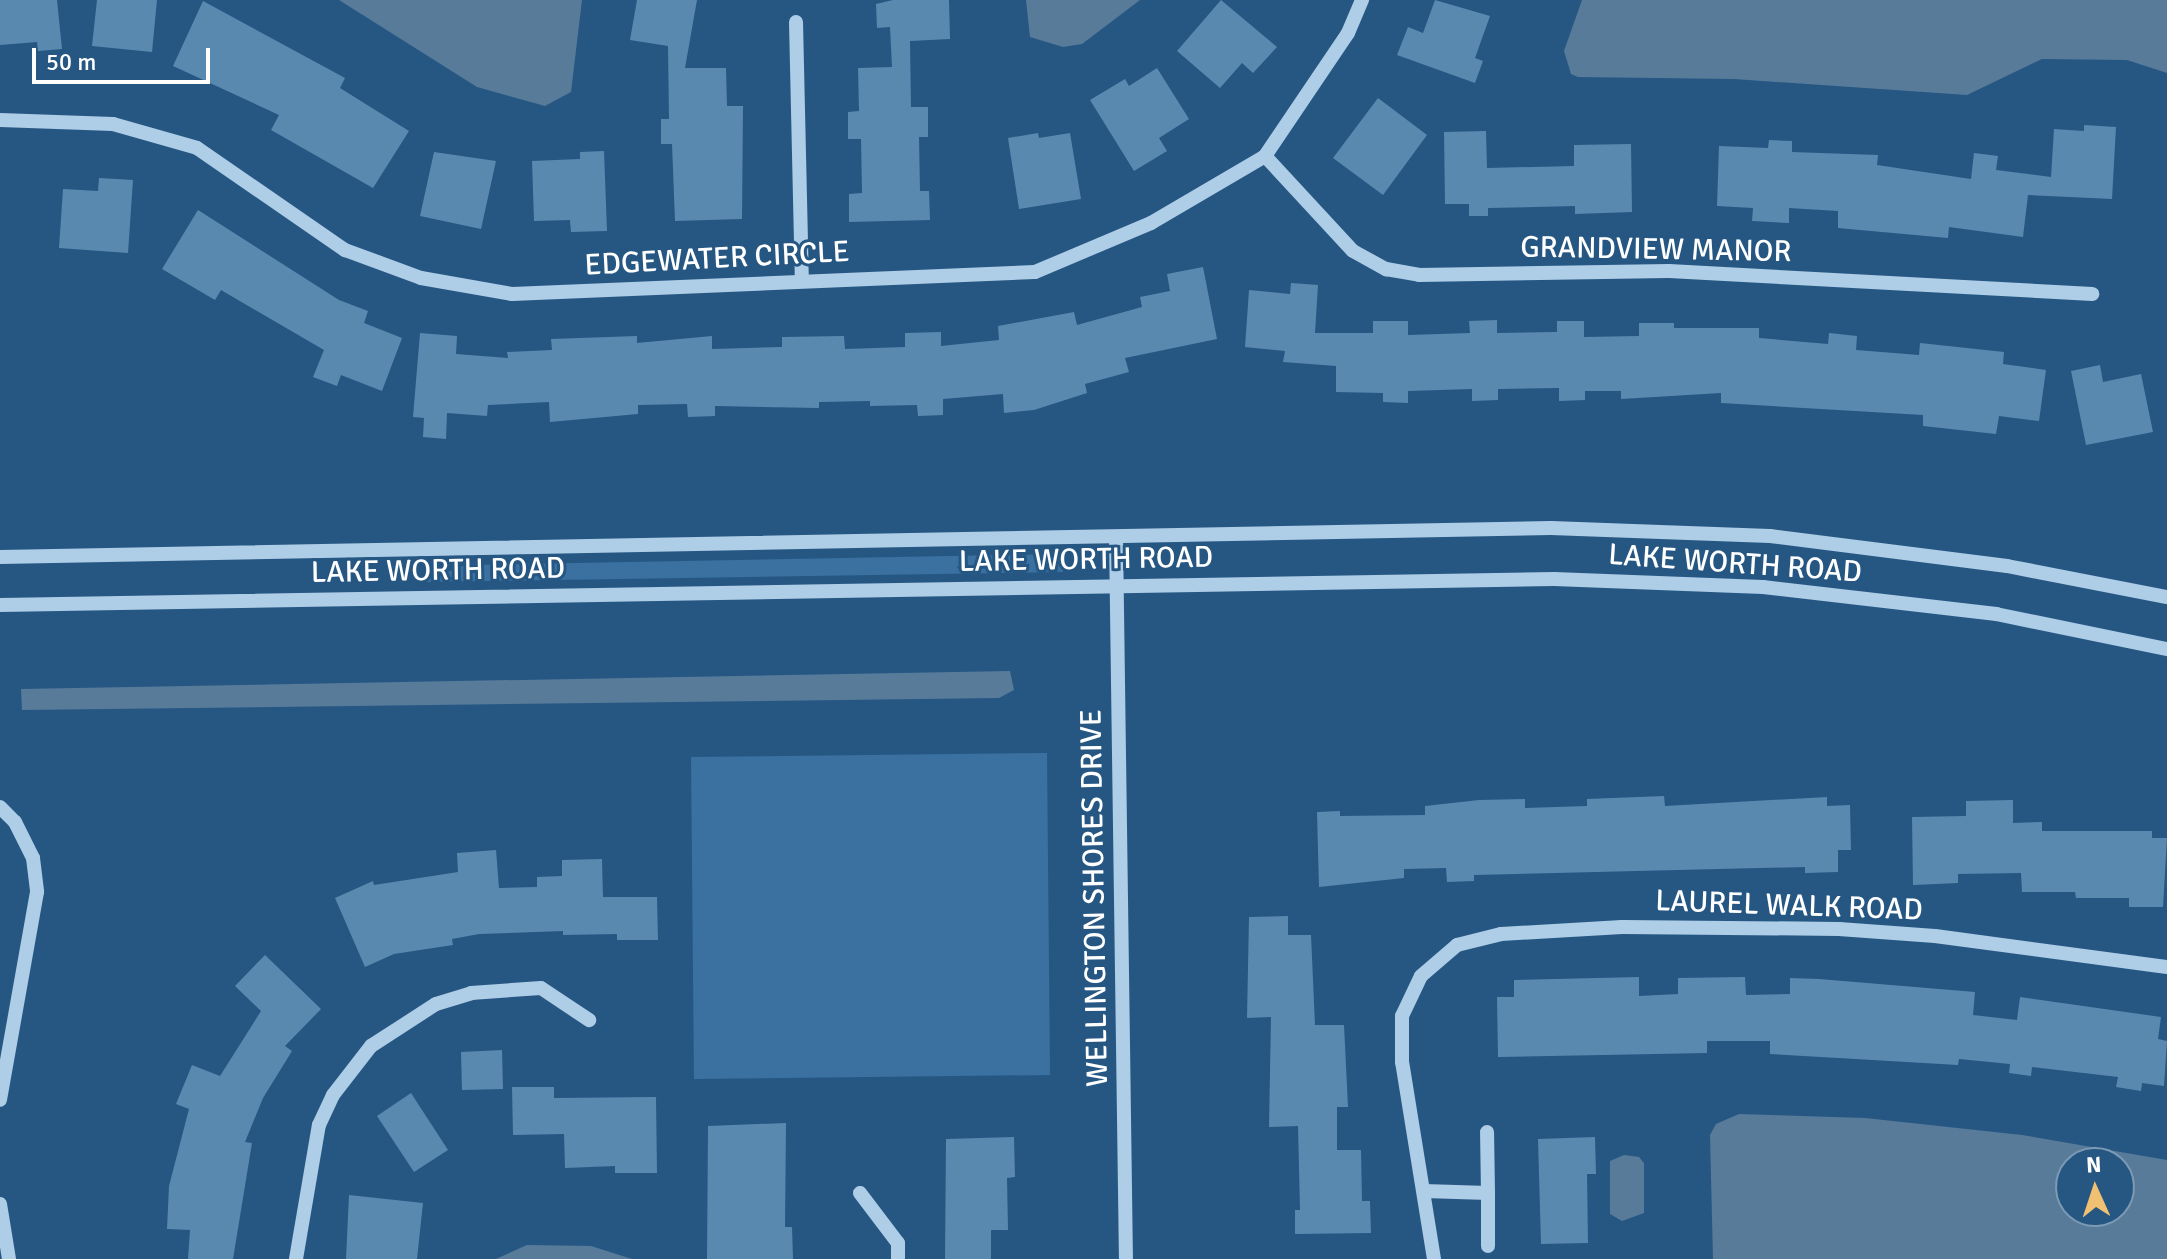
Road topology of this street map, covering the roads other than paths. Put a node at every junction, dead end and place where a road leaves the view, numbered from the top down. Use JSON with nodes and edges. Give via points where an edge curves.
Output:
{"nodes":[{"id":1,"x":1362,"y":0,"type":"edge"},
{"id":2,"x":796,"y":22,"type":"dead end"},
{"id":3,"x":0,"y":120,"type":"edge"},
{"id":4,"x":1265,"y":156,"type":"junction"},
{"id":5,"x":802,"y":281,"type":"junction"},
{"id":6,"x":2092,"y":294,"type":"dead end"},
{"id":7,"x":1116,"y":537,"type":"junction"},
{"id":8,"x":0,"y":557,"type":"edge"},
{"id":9,"x":1117,"y":585,"type":"junction"},
{"id":10,"x":2167,"y":597,"type":"edge"},
{"id":11,"x":0,"y":605,"type":"edge"},
{"id":12,"x":2167,"y":649,"type":"edge"},
{"id":13,"x":0,"y":807,"type":"edge"},
{"id":14,"x":2167,"y":967,"type":"edge"},
{"id":15,"x":589,"y":1020,"type":"dead end"},
{"id":16,"x":0,"y":1100,"type":"edge"},
{"id":17,"x":1487,"y":1132,"type":"dead end"},
{"id":18,"x":1424,"y":1191,"type":"junction"},
{"id":19,"x":860,"y":1193,"type":"dead end"},
{"id":20,"x":1488,"y":1193,"type":"junction"},
{"id":21,"x":0,"y":1204,"type":"edge"},
{"id":22,"x":1488,"y":1246,"type":"dead end"},
{"id":23,"x":9,"y":1259,"type":"edge"},
{"id":24,"x":296,"y":1259,"type":"edge"},
{"id":25,"x":898,"y":1259,"type":"edge"},
{"id":26,"x":1126,"y":1259,"type":"edge"},
{"id":27,"x":1434,"y":1259,"type":"edge"}],
"edges":[{"from":1,"to":4,"type":"street","name":"EDGEWATER CIRCLE","via":[[1348,33]]},
{"from":2,"to":5,"type":"street"},
{"from":3,"to":5,"type":"street","name":"EDGEWATER CIRCLE","via":[[113,124],[197,148],[345,250],[421,278],[512,294]]},
{"from":4,"to":5,"type":"street","name":"EDGEWATER CIRCLE","via":[[1151,223],[1035,272]]},
{"from":4,"to":6,"type":"street","name":"GRANDVIEW MANOR","via":[[1353,251],[1386,269],[1419,275],[1669,271]]},
{"from":7,"to":8,"type":"street","name":"LAKE WORTH ROAD"},
{"from":7,"to":9,"type":"street","name":"WELLINGTON SHORES DRIVE"},
{"from":7,"to":10,"type":"street","name":"LAKE WORTH ROAD","via":[[1551,528],[1770,536],[2007,566]]},
{"from":9,"to":11,"type":"street","name":"LAKE WORTH ROAD"},
{"from":9,"to":12,"type":"street","name":"LAKE WORTH ROAD","via":[[1554,579],[1763,587],[1996,614]]},
{"from":9,"to":26,"type":"street","name":"WELLINGTON SHORES DRIVE"},
{"from":13,"to":16,"type":"street","via":[[15,822],[33,858],[37,892]]},
{"from":14,"to":18,"type":"street","name":"LAUREL WALK ROAD","via":[[1903,934],[1622,927],[1501,934],[1457,945],[1421,976],[1402,1016],[1402,1062]]},
{"from":15,"to":24,"type":"street","via":[[541,988],[471,993],[436,1004],[371,1046],[333,1095],[319,1125],[309,1157]]},
{"from":17,"to":20,"type":"street"},
{"from":18,"to":20,"type":"street"},
{"from":18,"to":27,"type":"street"},
{"from":19,"to":25,"type":"street","via":[[898,1243]]},
{"from":20,"to":22,"type":"street"},
{"from":21,"to":23,"type":"street"}]}
